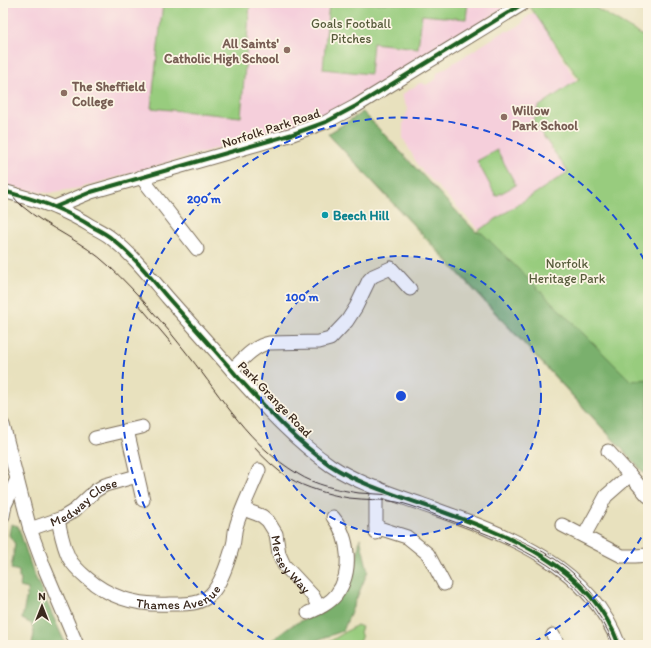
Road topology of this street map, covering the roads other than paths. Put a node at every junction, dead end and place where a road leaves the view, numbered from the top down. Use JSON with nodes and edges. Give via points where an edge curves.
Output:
{"nodes":[{"id":1,"x":524,"y":3,"type":"edge"},
{"id":2,"x":141,"y":177,"type":"junction"},
{"id":3,"x":3,"y":191,"type":"edge"},
{"id":4,"x":91,"y":192,"type":"junction"},
{"id":5,"x":55,"y":207,"type":"junction"},
{"id":6,"x":73,"y":216,"type":"junction"},
{"id":7,"x":197,"y":249,"type":"dead end"},
{"id":8,"x":410,"y":289,"type":"dead end"},
{"id":9,"x":232,"y":370,"type":"junction"},
{"id":10,"x":3,"y":425,"type":"edge"},
{"id":11,"x":142,"y":427,"type":"dead end"},
{"id":12,"x":127,"y":430,"type":"junction"},
{"id":13,"x":95,"y":438,"type":"dead end"},
{"id":14,"x":608,"y":451,"type":"dead end"},
{"id":15,"x":259,"y":470,"type":"dead end"},
{"id":16,"x":137,"y":476,"type":"junction"},
{"id":17,"x":630,"y":476,"type":"junction"},
{"id":18,"x":17,"y":479,"type":"junction"},
{"id":19,"x":378,"y":488,"type":"junction"},
{"id":20,"x":648,"y":496,"type":"edge"},
{"id":21,"x":143,"y":500,"type":"dead end"},
{"id":22,"x":25,"y":509,"type":"junction"},
{"id":23,"x":244,"y":509,"type":"junction"},
{"id":24,"x":3,"y":516,"type":"edge"},
{"id":25,"x":3,"y":520,"type":"edge"},
{"id":26,"x":58,"y":520,"type":"junction"},
{"id":27,"x":334,"y":524,"type":"dead end"},
{"id":28,"x":562,"y":525,"type":"dead end"},
{"id":29,"x":30,"y":529,"type":"junction"},
{"id":30,"x":584,"y":536,"type":"junction"},
{"id":31,"x":648,"y":555,"type":"edge"},
{"id":32,"x":444,"y":584,"type":"dead end"},
{"id":33,"x":77,"y":645,"type":"edge"},
{"id":34,"x":619,"y":645,"type":"edge"}],
"edges":[{"from":1,"to":2,"type":"street","name":"Norfolk Park Road","via":[[326,122],[293,134]]},
{"from":2,"to":4,"type":"street","name":"Norfolk Park Road"},
{"from":2,"to":7,"type":"street"},
{"from":3,"to":5,"type":"street"},
{"from":4,"to":5,"type":"street","name":"Norfolk Park Road"},
{"from":4,"to":6,"type":"street"},
{"from":5,"to":6,"type":"street","name":"Park Grange Road"},
{"from":6,"to":9,"type":"street","name":"Park Grange Road","via":[[110,237],[143,267]]},
{"from":8,"to":9,"type":"street","via":[[391,268],[373,276],[347,321],[330,338],[319,342],[261,344]]},
{"from":9,"to":19,"type":"street","name":"Park Grange Road","via":[[282,426],[301,443],[331,465]]},
{"from":10,"to":18,"type":"street"},
{"from":11,"to":12,"type":"street"},
{"from":12,"to":13,"type":"street"},
{"from":12,"to":16,"type":"street","name":"Medway Close"},
{"from":14,"to":17,"type":"street"},
{"from":15,"to":23,"type":"street","name":"Thames Avenue"},
{"from":16,"to":21,"type":"street","name":"Medway Close"},
{"from":16,"to":26,"type":"street","name":"Medway Close","via":[[105,485],[75,510]]},
{"from":17,"to":20,"type":"street"},
{"from":17,"to":30,"type":"street","via":[[606,496]]},
{"from":18,"to":22,"type":"street"},
{"from":18,"to":24,"type":"street"},
{"from":19,"to":32,"type":"street","via":[[376,529],[407,537],[428,554]]},
{"from":19,"to":34,"type":"street","name":"Park Grange Road","via":[[492,531],[545,558],[575,579],[589,593],[603,612]]},
{"from":22,"to":25,"type":"street","via":[[12,512]]},
{"from":22,"to":29,"type":"street"},
{"from":23,"to":26,"type":"street","name":"Thames Avenue","via":[[236,526],[233,544],[219,583],[204,601],[195,603],[147,605],[120,599],[96,586],[69,558]]},
{"from":23,"to":27,"type":"street","name":"Mersey Way","via":[[268,520],[276,534],[279,554],[284,565],[313,596],[313,610],[336,594],[345,574],[345,541]]},
{"from":26,"to":29,"type":"street","name":"Medway Close"},
{"from":28,"to":30,"type":"street"},
{"from":29,"to":33,"type":"street"},
{"from":30,"to":31,"type":"street","via":[[622,556]]}]}
